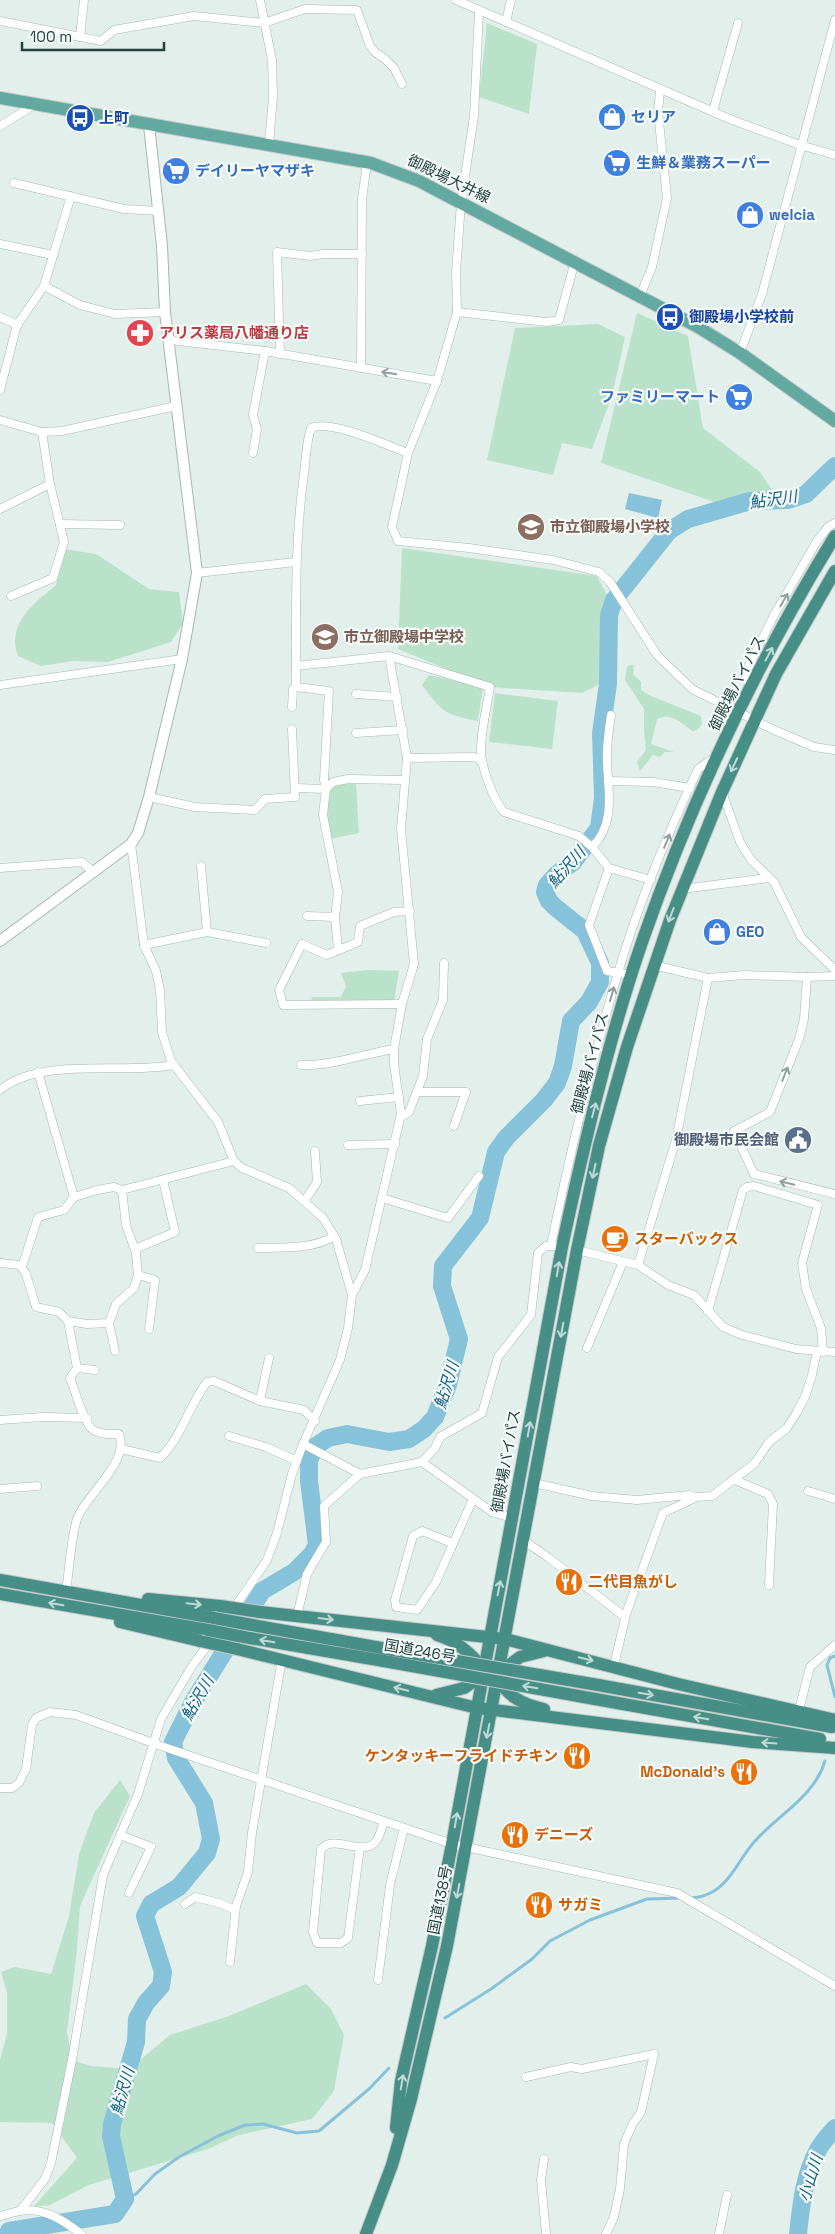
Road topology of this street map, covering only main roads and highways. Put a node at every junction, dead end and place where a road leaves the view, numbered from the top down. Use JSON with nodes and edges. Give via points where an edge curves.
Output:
{"nodes":[{"id":1,"x":0,"y":98,"type":"edge"},
{"id":2,"x":835,"y":421,"type":"edge"},
{"id":3,"x":835,"y":536,"type":"edge"},
{"id":4,"x":835,"y":571,"type":"edge"},
{"id":5,"x":0,"y":1580,"type":"edge"},
{"id":6,"x":0,"y":1594,"type":"edge"},
{"id":7,"x":93,"y":1597,"type":"junction"},
{"id":8,"x":90,"y":1610,"type":"junction"},
{"id":9,"x":363,"y":1624,"type":"junction"},
{"id":10,"x":488,"y":1642,"type":"junction"},
{"id":11,"x":504,"y":1644,"type":"junction"},
{"id":12,"x":558,"y":1652,"type":"junction"},
{"id":13,"x":386,"y":1655,"type":"junction"},
{"id":14,"x":491,"y":1673,"type":"junction"},
{"id":15,"x":423,"y":1694,"type":"junction"},
{"id":16,"x":478,"y":1702,"type":"junction"},
{"id":17,"x":493,"y":1704,"type":"junction"},
{"id":18,"x":835,"y":1720,"type":"edge"},
{"id":19,"x":620,"y":1725,"type":"junction"},
{"id":20,"x":835,"y":1727,"type":"edge"},
{"id":21,"x":835,"y":1742,"type":"edge"},
{"id":22,"x":835,"y":1748,"type":"edge"},
{"id":23,"x":392,"y":2165,"type":"junction"},
{"id":24,"x":366,"y":2234,"type":"edge"}],
"edges":[{"from":1,"to":2,"type":"main road","name":"御殿場大井線","via":[[367,162],[394,170],[698,327]]},
{"from":10,"to":3,"type":"highway","name":"御殿場バイパス","one_way":true,"via":[[557,1246],[632,975],[673,862],[719,755],[786,622]]},
{"from":4,"to":11,"type":"highway","name":"御殿場バイパス","one_way":true,"via":[[776,674],[722,792],[653,965],[626,1047],[599,1146],[577,1250]]},
{"from":5,"to":7,"type":"highway","name":"国道246号"},
{"from":8,"to":6,"type":"highway","name":"国道246号","one_way":true},
{"from":7,"to":9,"type":"highway","one_way":true,"bridge":true,"via":[[220,1606]]},
{"from":7,"to":13,"type":"highway","name":"国道246号","bridge":true,"via":[[252,1625]]},
{"from":13,"to":8,"type":"highway","name":"国道246号","one_way":true,"bridge":true,"via":[[244,1637]]},
{"from":15,"to":8,"type":"highway","one_way":true,"bridge":true,"via":[[128,1625]]},
{"from":9,"to":10,"type":"highway"},
{"from":9,"to":14,"type":"highway","via":[[443,1637],[470,1654]]},
{"from":10,"to":11,"type":"highway"},
{"from":10,"to":14,"type":"highway"},
{"from":11,"to":12,"type":"highway"},
{"from":11,"to":14,"type":"highway"},
{"from":12,"to":14,"type":"highway","via":[[530,1653]]},
{"from":12,"to":18,"type":"highway","one_way":true},
{"from":13,"to":20,"type":"highway","name":"国道246号","one_way":true,"bridge":true,"via":[[598,1685]]},
{"from":21,"to":13,"type":"highway","name":"国道246号","one_way":true,"bridge":true,"via":[[595,1699]]},
{"from":14,"to":15,"type":"highway","via":[[454,1692]]},
{"from":14,"to":16,"type":"highway","name":"国道138号"},
{"from":14,"to":17,"type":"highway","name":"国道138号"},
{"from":14,"to":19,"type":"highway","via":[[521,1703]]},
{"from":15,"to":16,"type":"highway"},
{"from":16,"to":17,"type":"highway"},
{"from":23,"to":16,"type":"highway","name":"国道138号","one_way":true,"via":[[401,2081],[432,1946]]},
{"from":17,"to":19,"type":"highway"},
{"from":17,"to":23,"type":"highway","name":"国道138号","one_way":true,"via":[[447,1946]]},
{"from":22,"to":19,"type":"highway","one_way":true,"via":[[753,1742]]},
{"from":23,"to":24,"type":"highway","name":"国道138号"}]}
